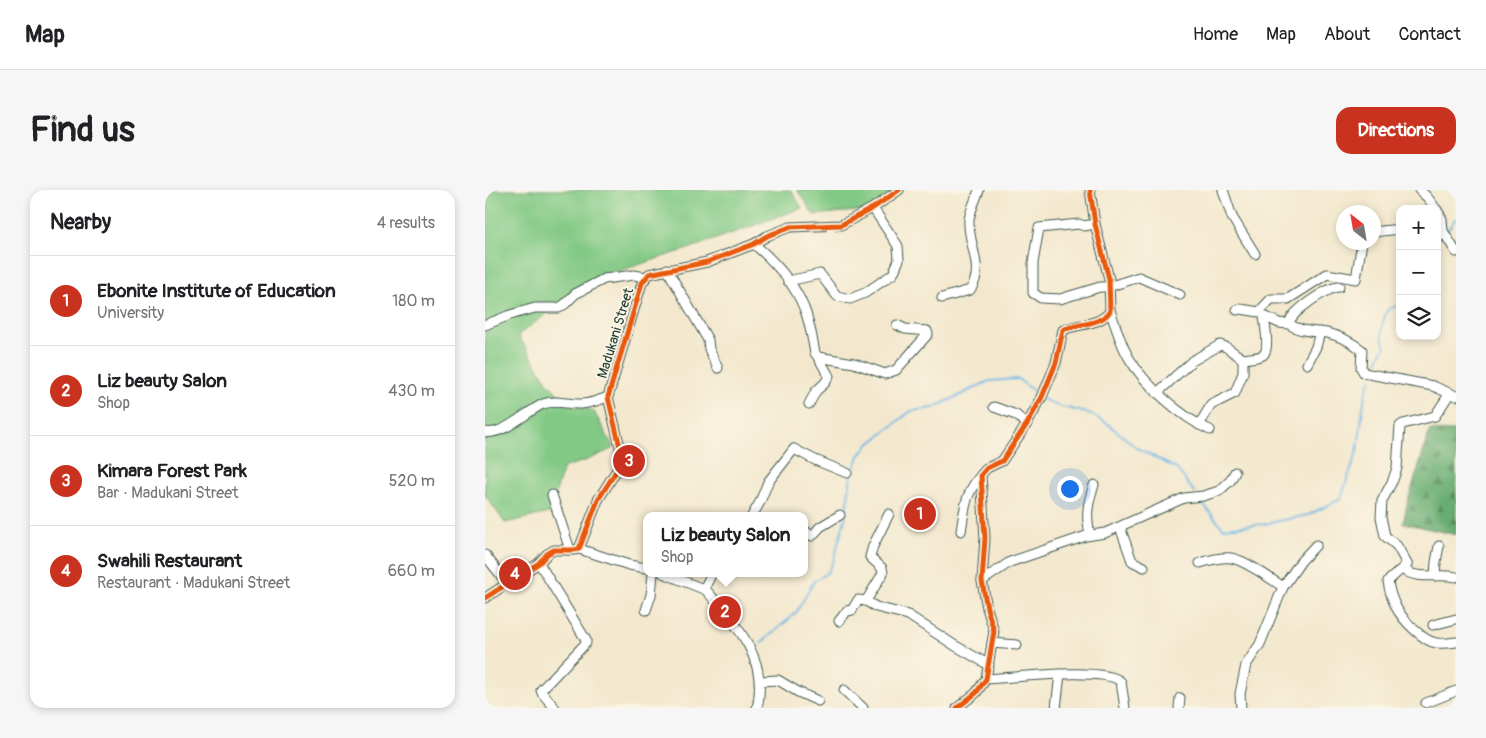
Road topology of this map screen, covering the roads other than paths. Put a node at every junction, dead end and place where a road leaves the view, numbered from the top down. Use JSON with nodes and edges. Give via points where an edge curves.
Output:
{"nodes":[{"id":1,"x":899,"y":190,"type":"edge"},
{"id":2,"x":979,"y":190,"type":"edge"},
{"id":3,"x":1090,"y":190,"type":"edge"},
{"id":4,"x":1223,"y":190,"type":"edge"},
{"id":5,"x":1419,"y":190,"type":"edge"},
{"id":6,"x":1433,"y":205,"type":"edge"},
{"id":7,"x":873,"y":208,"type":"junction"},
{"id":8,"x":1441,"y":217,"type":"edge"},
{"id":9,"x":1095,"y":224,"type":"junction"},
{"id":10,"x":1396,"y":229,"type":"edge"},
{"id":11,"x":1381,"y":231,"type":"edge"},
{"id":12,"x":1443,"y":231,"type":"junction"},
{"id":13,"x":1441,"y":234,"type":"edge"},
{"id":14,"x":755,"y":244,"type":"junction"},
{"id":15,"x":1361,"y":250,"type":"edge"},
{"id":16,"x":1456,"y":252,"type":"edge"},
{"id":17,"x":1255,"y":254,"type":"dead end"},
{"id":18,"x":667,"y":270,"type":"junction"},
{"id":19,"x":646,"y":276,"type":"junction"},
{"id":20,"x":788,"y":281,"type":"junction"},
{"id":21,"x":1108,"y":287,"type":"junction"},
{"id":22,"x":1339,"y":287,"type":"dead end"},
{"id":23,"x":1180,"y":295,"type":"dead end"},
{"id":24,"x":942,"y":298,"type":"dead end"},
{"id":25,"x":1110,"y":310,"type":"junction"},
{"id":26,"x":1237,"y":310,"type":"dead end"},
{"id":27,"x":1261,"y":314,"type":"junction"},
{"id":28,"x":1289,"y":324,"type":"junction"},
{"id":29,"x":485,"y":325,"type":"edge"},
{"id":30,"x":897,"y":325,"type":"dead end"},
{"id":31,"x":1320,"y":332,"type":"junction"},
{"id":32,"x":818,"y":357,"type":"junction"},
{"id":33,"x":1243,"y":359,"type":"junction"},
{"id":34,"x":1307,"y":364,"type":"dead end"},
{"id":35,"x":718,"y":368,"type":"dead end"},
{"id":36,"x":1157,"y":393,"type":"junction"},
{"id":37,"x":1453,"y":395,"type":"edge"},
{"id":38,"x":607,"y":397,"type":"junction"},
{"id":39,"x":809,"y":404,"type":"dead end"},
{"id":40,"x":994,"y":407,"type":"dead end"},
{"id":41,"x":1027,"y":424,"type":"junction"},
{"id":42,"x":1199,"y":425,"type":"junction"},
{"id":43,"x":1210,"y":430,"type":"dead end"},
{"id":44,"x":485,"y":432,"type":"edge"},
{"id":45,"x":1235,"y":472,"type":"dead end"},
{"id":46,"x":847,"y":473,"type":"dead end"},
{"id":47,"x":981,"y":475,"type":"junction"},
{"id":48,"x":1094,"y":485,"type":"dead end"},
{"id":49,"x":552,"y":495,"type":"dead end"},
{"id":50,"x":757,"y":512,"type":"edge"},
{"id":51,"x":889,"y":514,"type":"dead end"},
{"id":52,"x":840,"y":515,"type":"dead end"},
{"id":53,"x":1120,"y":527,"type":"junction"},
{"id":54,"x":961,"y":531,"type":"dead end"},
{"id":55,"x":808,"y":533,"type":"edge"},
{"id":56,"x":1089,"y":535,"type":"junction"},
{"id":57,"x":1317,"y":545,"type":"dead end"},
{"id":58,"x":1439,"y":546,"type":"dead end"},
{"id":59,"x":574,"y":549,"type":"junction"},
{"id":60,"x":485,"y":555,"type":"edge"},
{"id":61,"x":539,"y":563,"type":"junction"},
{"id":62,"x":1200,"y":563,"type":"dead end"},
{"id":63,"x":1407,"y":564,"type":"junction"},
{"id":64,"x":643,"y":567,"type":"edge"},
{"id":65,"x":1144,"y":567,"type":"dead end"},
{"id":66,"x":1435,"y":576,"type":"junction"},
{"id":67,"x":653,"y":577,"type":"edge"},
{"id":68,"x":673,"y":577,"type":"edge"},
{"id":69,"x":710,"y":577,"type":"edge"},
{"id":70,"x":1456,"y":577,"type":"edge"},
{"id":71,"x":982,"y":581,"type":"junction"},
{"id":72,"x":507,"y":583,"type":"junction"},
{"id":73,"x":1283,"y":587,"type":"junction"},
{"id":74,"x":706,"y":590,"type":"junction"},
{"id":75,"x":485,"y":598,"type":"edge"},
{"id":76,"x":866,"y":601,"type":"junction"},
{"id":77,"x":646,"y":610,"type":"dead end"},
{"id":78,"x":1456,"y":619,"type":"edge"},
{"id":79,"x":839,"y":621,"type":"dead end"},
{"id":80,"x":1433,"y":625,"type":"dead end"},
{"id":81,"x":1456,"y":642,"type":"edge"},
{"id":82,"x":993,"y":643,"type":"junction"},
{"id":83,"x":1017,"y":645,"type":"dead end"},
{"id":84,"x":989,"y":665,"type":"junction"},
{"id":85,"x":1060,"y":674,"type":"junction"},
{"id":86,"x":985,"y":680,"type":"junction"},
{"id":87,"x":760,"y":681,"type":"junction"},
{"id":88,"x":844,"y":690,"type":"dead end"},
{"id":89,"x":1456,"y":691,"type":"edge"},
{"id":90,"x":1180,"y":698,"type":"dead end"},
{"id":91,"x":818,"y":701,"type":"dead end"},
{"id":92,"x":1426,"y":703,"type":"dead end"},
{"id":93,"x":555,"y":708,"type":"edge"},
{"id":94,"x":757,"y":708,"type":"edge"},
{"id":95,"x":863,"y":708,"type":"edge"},
{"id":96,"x":957,"y":708,"type":"edge"},
{"id":97,"x":1056,"y":708,"type":"edge"},
{"id":98,"x":1125,"y":708,"type":"edge"},
{"id":99,"x":1179,"y":708,"type":"edge"},
{"id":100,"x":1241,"y":708,"type":"edge"}],
"edges":[{"from":1,"to":7,"type":"street","name":"Madukani Street"},
{"from":2,"to":24,"type":"street","via":[[969,220],[976,271],[972,289]]},
{"from":3,"to":9,"type":"street"},
{"from":4,"to":17,"type":"street","via":[[1232,217]]},
{"from":5,"to":6,"type":"street"},
{"from":7,"to":14,"type":"street","name":"Madukani Street","via":[[841,225],[790,227]]},
{"from":7,"to":20,"type":"street","via":[[898,246],[899,260],[893,274],[865,293],[849,299],[832,292],[820,274]]},
{"from":8,"to":12,"type":"street"},
{"from":9,"to":21,"type":"street","via":[[1109,279]]},
{"from":9,"to":21,"type":"street","via":[[1039,228],[1033,263],[1033,293],[1060,299]]},
{"from":10,"to":11,"type":"street"},
{"from":12,"to":13,"type":"street"},
{"from":12,"to":16,"type":"street"},
{"from":14,"to":18,"type":"street","name":"Madukani Street","via":[[707,262]]},
{"from":14,"to":20,"type":"street"},
{"from":15,"to":27,"type":"street","via":[[1356,279],[1327,274],[1288,300],[1271,299]]},
{"from":18,"to":19,"type":"street","name":"Madukani Street"},
{"from":18,"to":35,"type":"street","via":[[708,340]]},
{"from":19,"to":29,"type":"street","via":[[634,274],[604,279],[575,294],[559,308],[535,308]]},
{"from":19,"to":38,"type":"street","name":"Madukani Street"},
{"from":20,"to":32,"type":"street","via":[[805,309]]},
{"from":21,"to":23,"type":"street","via":[[1139,277]]},
{"from":21,"to":25,"type":"street"},
{"from":22,"to":28,"type":"street","via":[[1328,290],[1304,306],[1290,318]]},
{"from":25,"to":36,"type":"street","via":[[1129,358]]},
{"from":25,"to":41,"type":"street","via":[[1093,322],[1063,330],[1047,387]]},
{"from":26,"to":27,"type":"street"},
{"from":27,"to":28,"type":"street"},
{"from":27,"to":33,"type":"street","via":[[1267,347],[1265,354]]},
{"from":28,"to":31,"type":"street","via":[[1302,330]]},
{"from":30,"to":32,"type":"street","via":[[929,334],[892,372],[885,374],[854,363]]},
{"from":31,"to":34,"type":"street"},
{"from":31,"to":37,"type":"street","via":[[1362,350],[1361,368],[1364,373],[1433,386]]},
{"from":32,"to":39,"type":"street","via":[[829,376]]},
{"from":33,"to":36,"type":"street","via":[[1219,345],[1192,361]]},
{"from":33,"to":42,"type":"street","via":[[1243,373],[1235,393],[1211,405]]},
{"from":36,"to":42,"type":"street"},
{"from":37,"to":63,"type":"street","via":[[1435,416],[1400,426],[1397,468],[1382,501],[1381,517],[1385,536],[1397,546]]},
{"from":38,"to":44,"type":"street","via":[[583,404],[551,402],[503,428]]},
{"from":38,"to":59,"type":"street","name":"Madukani Street","via":[[620,447],[620,465]]},
{"from":40,"to":41,"type":"street","via":[[1016,415]]},
{"from":41,"to":47,"type":"street","via":[[1002,461]]},
{"from":42,"to":43,"type":"street"},
{"from":45,"to":53,"type":"street","via":[[1230,482],[1219,491],[1184,498]]},
{"from":46,"to":50,"type":"street","via":[[794,449],[768,482]]},
{"from":47,"to":54,"type":"street","via":[[966,500]]},
{"from":47,"to":71,"type":"street","via":[[985,538]]},
{"from":48,"to":56,"type":"street","via":[[1087,504]]},
{"from":49,"to":59,"type":"street"},
{"from":51,"to":76,"type":"street","via":[[869,557],[882,568],[883,573]]},
{"from":52,"to":55,"type":"street","via":[[812,536]]},
{"from":53,"to":56,"type":"street"},
{"from":53,"to":65,"type":"street","via":[[1132,561]]},
{"from":56,"to":71,"type":"street","via":[[1010,562]]},
{"from":57,"to":73,"type":"street"},
{"from":58,"to":66,"type":"street"},
{"from":59,"to":61,"type":"street","via":[[554,550]]},
{"from":59,"to":64,"type":"street"},
{"from":60,"to":72,"type":"street"},
{"from":61,"to":72,"type":"street"},
{"from":61,"to":93,"type":"street","via":[[586,641],[541,690]]},
{"from":62,"to":73,"type":"street","via":[[1233,558]]},
{"from":63,"to":66,"type":"street","via":[[1405,571],[1423,577]]},
{"from":63,"to":81,"type":"street","via":[[1388,581],[1396,608],[1426,638],[1435,643]]},
{"from":66,"to":70,"type":"street"},
{"from":67,"to":77,"type":"street"},
{"from":68,"to":74,"type":"street"},
{"from":69,"to":74,"type":"street"},
{"from":71,"to":82,"type":"street","via":[[994,631]]},
{"from":72,"to":75,"type":"street"},
{"from":73,"to":100,"type":"street","via":[[1260,644],[1246,666],[1240,694]]},
{"from":74,"to":87,"type":"street","via":[[745,639]]},
{"from":76,"to":79,"type":"street","via":[[858,600]]},
{"from":76,"to":84,"type":"street","via":[[876,607],[908,615]]},
{"from":78,"to":80,"type":"street"},
{"from":82,"to":83,"type":"street"},
{"from":82,"to":84,"type":"street"},
{"from":84,"to":86,"type":"street"},
{"from":85,"to":86,"type":"street"},
{"from":85,"to":97,"type":"street"},
{"from":85,"to":98,"type":"street","via":[[1092,674],[1119,679]]},
{"from":86,"to":96,"type":"street","via":[[976,693]]},
{"from":87,"to":91,"type":"street","via":[[778,680]]},
{"from":87,"to":94,"type":"street"},
{"from":88,"to":95,"type":"street"},
{"from":89,"to":92,"type":"street"},
{"from":90,"to":99,"type":"street"}]}
